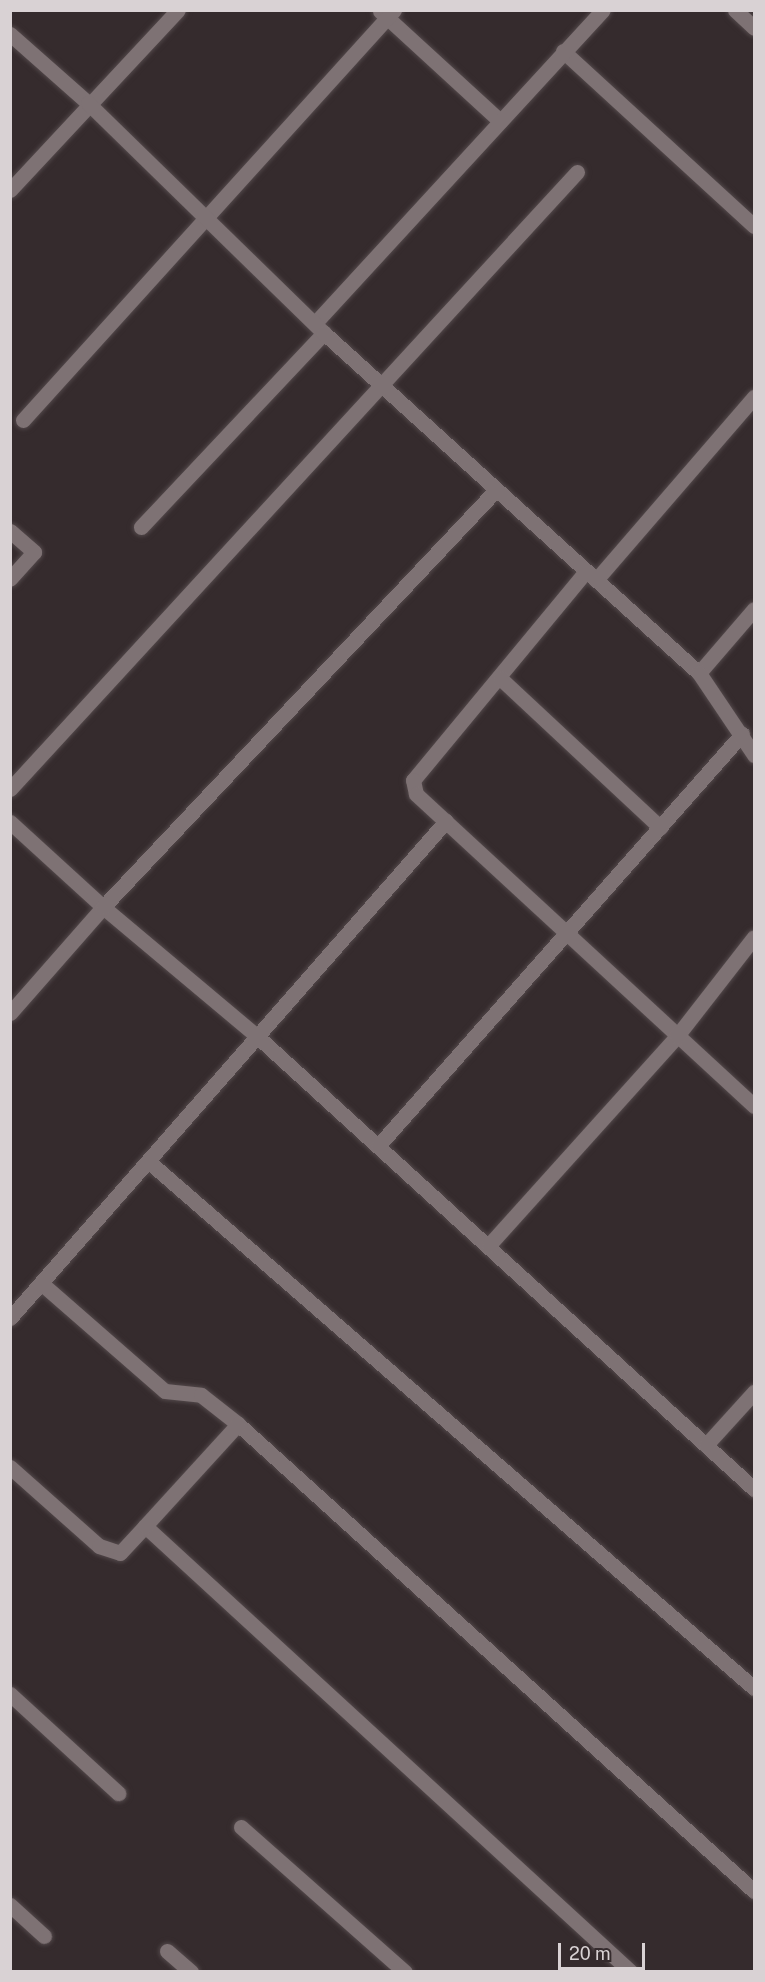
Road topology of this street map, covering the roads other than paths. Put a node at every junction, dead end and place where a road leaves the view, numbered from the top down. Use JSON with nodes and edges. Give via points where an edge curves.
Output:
{"nodes":[{"id":1,"x":178,"y":10,"type":"edge"},
{"id":2,"x":603,"y":10,"type":"edge"},
{"id":3,"x":735,"y":10,"type":"edge"},
{"id":4,"x":387,"y":13,"type":"edge"},
{"id":5,"x":754,"y":28,"type":"edge"},
{"id":6,"x":10,"y":34,"type":"edge"},
{"id":7,"x":563,"y":51,"type":"junction"},
{"id":8,"x":88,"y":103,"type":"junction"},
{"id":9,"x":500,"y":121,"type":"junction"},
{"id":10,"x":577,"y":172,"type":"dead end"},
{"id":11,"x":10,"y":190,"type":"edge"},
{"id":12,"x":207,"y":221,"type":"junction"},
{"id":13,"x":754,"y":226,"type":"edge"},
{"id":14,"x":320,"y":328,"type":"junction"},
{"id":15,"x":385,"y":386,"type":"junction"},
{"id":16,"x":754,"y":397,"type":"edge"},
{"id":17,"x":23,"y":420,"type":"dead end"},
{"id":18,"x":496,"y":490,"type":"junction"},
{"id":19,"x":141,"y":527,"type":"dead end"},
{"id":20,"x":10,"y":531,"type":"edge"},
{"id":21,"x":589,"y":578,"type":"junction"},
{"id":22,"x":10,"y":579,"type":"edge"},
{"id":23,"x":754,"y":609,"type":"edge"},
{"id":24,"x":699,"y":674,"type":"junction"},
{"id":25,"x":500,"y":678,"type":"junction"},
{"id":26,"x":742,"y":734,"type":"junction"},
{"id":27,"x":754,"y":755,"type":"edge"},
{"id":28,"x":10,"y":789,"type":"edge"},
{"id":29,"x":446,"y":821,"type":"junction"},
{"id":30,"x":10,"y":822,"type":"edge"},
{"id":31,"x":660,"y":827,"type":"junction"},
{"id":32,"x":103,"y":907,"type":"junction"},
{"id":33,"x":565,"y":934,"type":"junction"},
{"id":34,"x":754,"y":937,"type":"edge"},
{"id":35,"x":10,"y":1013,"type":"edge"},
{"id":36,"x":677,"y":1036,"type":"junction"},
{"id":37,"x":258,"y":1038,"type":"junction"},
{"id":38,"x":754,"y":1106,"type":"edge"},
{"id":39,"x":378,"y":1146,"type":"junction"},
{"id":40,"x":148,"y":1161,"type":"junction"},
{"id":41,"x":489,"y":1245,"type":"junction"},
{"id":42,"x":41,"y":1283,"type":"junction"},
{"id":43,"x":10,"y":1318,"type":"edge"},
{"id":44,"x":754,"y":1392,"type":"edge"},
{"id":45,"x":238,"y":1424,"type":"junction"},
{"id":46,"x":706,"y":1445,"type":"junction"},
{"id":47,"x":10,"y":1467,"type":"edge"},
{"id":48,"x":754,"y":1489,"type":"edge"},
{"id":49,"x":145,"y":1526,"type":"junction"},
{"id":50,"x":754,"y":1688,"type":"edge"},
{"id":51,"x":10,"y":1694,"type":"edge"},
{"id":52,"x":118,"y":1793,"type":"dead end"},
{"id":53,"x":241,"y":1827,"type":"dead end"},
{"id":54,"x":754,"y":1891,"type":"edge"},
{"id":55,"x":10,"y":1905,"type":"edge"},
{"id":56,"x":44,"y":1936,"type":"dead end"},
{"id":57,"x":167,"y":1951,"type":"dead end"},
{"id":58,"x":191,"y":1971,"type":"edge"},
{"id":59,"x":405,"y":1971,"type":"edge"},
{"id":60,"x":631,"y":1971,"type":"edge"}],
"edges":[{"from":1,"to":8,"type":"street"},
{"from":2,"to":7,"type":"street"},
{"from":3,"to":5,"type":"street"},
{"from":4,"to":9,"type":"street"},
{"from":4,"to":12,"type":"street"},
{"from":6,"to":8,"type":"street"},
{"from":7,"to":9,"type":"street"},
{"from":7,"to":13,"type":"street"},
{"from":8,"to":11,"type":"street"},
{"from":8,"to":12,"type":"street"},
{"from":9,"to":14,"type":"street"},
{"from":10,"to":15,"type":"street"},
{"from":12,"to":14,"type":"street"},
{"from":12,"to":17,"type":"street"},
{"from":14,"to":15,"type":"street"},
{"from":14,"to":19,"type":"street"},
{"from":15,"to":18,"type":"street"},
{"from":15,"to":28,"type":"street"},
{"from":16,"to":21,"type":"street"},
{"from":18,"to":21,"type":"street"},
{"from":18,"to":32,"type":"street"},
{"from":20,"to":22,"type":"street","via":[[34,552]]},
{"from":21,"to":24,"type":"street"},
{"from":21,"to":25,"type":"street"},
{"from":23,"to":24,"type":"street"},
{"from":24,"to":26,"type":"street"},
{"from":25,"to":29,"type":"street","via":[[414,780],[416,794]]},
{"from":25,"to":31,"type":"street"},
{"from":26,"to":27,"type":"street"},
{"from":26,"to":31,"type":"street"},
{"from":29,"to":33,"type":"street"},
{"from":29,"to":37,"type":"street"},
{"from":30,"to":32,"type":"street"},
{"from":31,"to":33,"type":"street"},
{"from":32,"to":35,"type":"street"},
{"from":32,"to":37,"type":"street"},
{"from":33,"to":36,"type":"street"},
{"from":33,"to":39,"type":"street"},
{"from":34,"to":36,"type":"street"},
{"from":36,"to":38,"type":"street"},
{"from":36,"to":41,"type":"street"},
{"from":37,"to":39,"type":"street"},
{"from":37,"to":40,"type":"street"},
{"from":39,"to":41,"type":"street"},
{"from":40,"to":42,"type":"street"},
{"from":40,"to":50,"type":"street"},
{"from":41,"to":46,"type":"street"},
{"from":42,"to":43,"type":"street"},
{"from":42,"to":45,"type":"street","via":[[165,1391],[201,1395]]},
{"from":44,"to":46,"type":"street"},
{"from":45,"to":49,"type":"street"},
{"from":45,"to":54,"type":"street"},
{"from":46,"to":48,"type":"street"},
{"from":47,"to":49,"type":"street","via":[[99,1546],[120,1553]]},
{"from":49,"to":60,"type":"street"},
{"from":51,"to":52,"type":"street"},
{"from":53,"to":59,"type":"street"},
{"from":55,"to":56,"type":"street"},
{"from":57,"to":58,"type":"street"}]}
